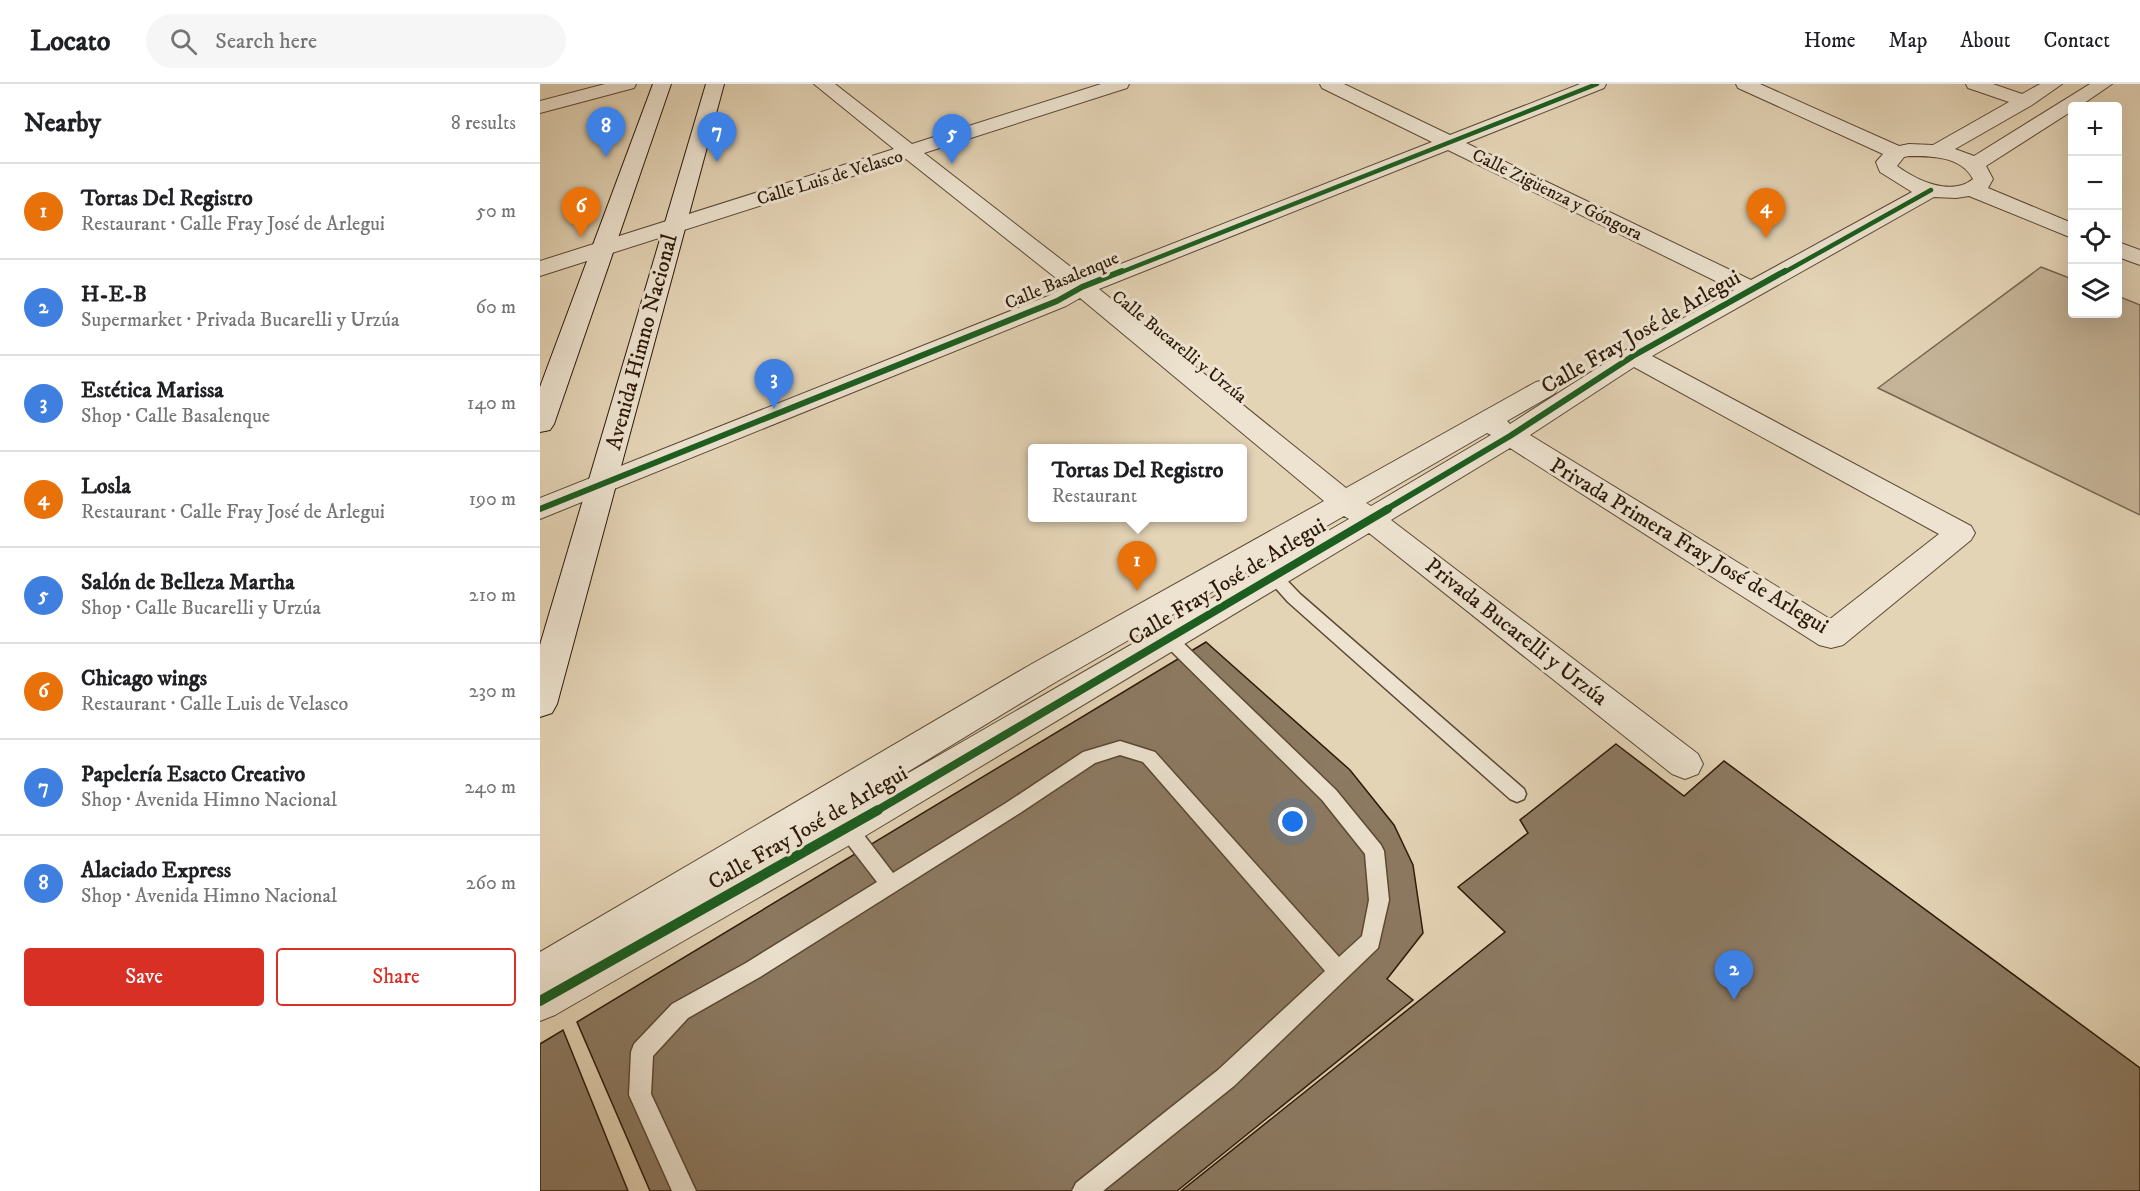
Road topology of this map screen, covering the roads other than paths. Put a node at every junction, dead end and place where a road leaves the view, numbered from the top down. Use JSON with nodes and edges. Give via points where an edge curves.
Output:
{"nodes":[{"id":1,"x":627,"y":84,"type":"edge"},
{"id":2,"x":662,"y":84,"type":"edge"},
{"id":3,"x":715,"y":84,"type":"edge"},
{"id":4,"x":823,"y":84,"type":"edge"},
{"id":5,"x":1120,"y":84,"type":"edge"},
{"id":6,"x":1329,"y":84,"type":"edge"},
{"id":7,"x":1597,"y":84,"type":"edge"},
{"id":8,"x":1745,"y":84,"type":"edge"},
{"id":9,"x":1975,"y":84,"type":"edge"},
{"id":10,"x":2053,"y":84,"type":"edge"},
{"id":11,"x":2103,"y":84,"type":"edge"},
{"id":12,"x":2025,"y":101,"type":"junction"},
{"id":13,"x":540,"y":107,"type":"edge"},
{"id":14,"x":1450,"y":143,"type":"junction"},
{"id":15,"x":912,"y":152,"type":"junction"},
{"id":16,"x":1937,"y":152,"type":"junction"},
{"id":17,"x":1974,"y":165,"type":"junction"},
{"id":18,"x":1910,"y":175,"type":"junction"},
{"id":19,"x":1971,"y":189,"type":"junction"},
{"id":20,"x":673,"y":226,"type":"junction"},
{"id":21,"x":2068,"y":229,"type":"edge"},
{"id":22,"x":601,"y":250,"type":"junction"},
{"id":23,"x":2122,"y":251,"type":"edge"},
{"id":24,"x":2140,"y":258,"type":"edge"},
{"id":25,"x":540,"y":269,"type":"edge"},
{"id":26,"x":1742,"y":284,"type":"junction"},
{"id":27,"x":1082,"y":287,"type":"junction"},
{"id":28,"x":1633,"y":356,"type":"junction"},
{"id":29,"x":540,"y":424,"type":"edge"},
{"id":30,"x":1499,"y":429,"type":"junction"},
{"id":31,"x":603,"y":483,"type":"junction"},
{"id":32,"x":540,"y":509,"type":"edge"},
{"id":33,"x":1357,"y":511,"type":"junction"},
{"id":34,"x":1273,"y":576,"type":"junction"},
{"id":35,"x":1170,"y":639,"type":"junction"},
{"id":36,"x":1042,"y":674,"type":"junction"},
{"id":37,"x":1062,"y":700,"type":"junction"},
{"id":38,"x":540,"y":704,"type":"edge"},
{"id":39,"x":1685,"y":764,"type":"dead end"},
{"id":40,"x":1517,"y":794,"type":"dead end"},
{"id":41,"x":840,"y":814,"type":"junction"},
{"id":42,"x":889,"y":883,"type":"junction"},
{"id":43,"x":1339,"y":972,"type":"junction"},
{"id":44,"x":540,"y":974,"type":"edge"},
{"id":45,"x":540,"y":1001,"type":"edge"},
{"id":46,"x":684,"y":1191,"type":"edge"},
{"id":47,"x":1084,"y":1191,"type":"edge"}],
"edges":[{"from":1,"to":13,"type":"street"},
{"from":2,"to":22,"type":"street"},
{"from":3,"to":20,"type":"street","name":"Avenida Himno Nacional"},
{"from":4,"to":15,"type":"street","name":"Calle Bucarelli y Urzúa"},
{"from":5,"to":15,"type":"street","name":"Calle Luis de Velasco"},
{"from":6,"to":14,"type":"street","name":"Calle Zigüenza y Góngora"},
{"from":7,"to":14,"type":"street","name":"Calle Basalenque"},
{"from":8,"to":18,"type":"street"},
{"from":9,"to":12,"type":"street"},
{"from":10,"to":12,"type":"street"},
{"from":11,"to":17,"type":"street"},
{"from":12,"to":16,"type":"street"},
{"from":14,"to":26,"type":"street","name":"Calle Zigüenza y Góngora"},
{"from":14,"to":27,"type":"street","name":"Calle Basalenque"},
{"from":15,"to":20,"type":"street","name":"Calle Luis de Velasco"},
{"from":15,"to":27,"type":"street","name":"Calle Bucarelli y Urzúa"},
{"from":16,"to":17,"type":"street"},
{"from":16,"to":18,"type":"street","via":[[1909,150]]},
{"from":17,"to":19,"type":"street","via":[[1983,179]]},
{"from":18,"to":19,"type":"street","via":[[1945,192]]},
{"from":18,"to":26,"type":"street","name":"Calle Fray José de Arlegui"},
{"from":19,"to":21,"type":"street"},
{"from":20,"to":22,"type":"street","name":"Calle Luis de Velasco"},
{"from":20,"to":31,"type":"street","name":"Avenida Himno Nacional"},
{"from":22,"to":25,"type":"street","name":"Calle Luis de Velasco"},
{"from":22,"to":29,"type":"street"},
{"from":23,"to":24,"type":"street"},
{"from":26,"to":28,"type":"street","name":"Calle Fray José de Arlegui"},
{"from":26,"to":30,"type":"street","name":"Calle Fray José de Arlegui"},
{"from":27,"to":31,"type":"street","name":"Calle Basalenque","via":[[1057,301]]},
{"from":27,"to":33,"type":"street","name":"Calle Bucarelli y Urzúa"},
{"from":28,"to":30,"type":"street","name":"Calle Fray José de Arlegui"},
{"from":28,"to":30,"type":"street","name":"Privada Primera Fray José de Arlegui","via":[[1960,533],[1832,636]]},
{"from":30,"to":33,"type":"street","name":"Calle Fray José de Arlegui"},
{"from":31,"to":32,"type":"street","name":"Calle Basalenque"},
{"from":31,"to":38,"type":"street","name":"Avenida Himno Nacional"},
{"from":33,"to":34,"type":"street","name":"Calle Fray José de Arlegui"},
{"from":33,"to":36,"type":"street","name":"Calle Fray José de Arlegui"},
{"from":33,"to":39,"type":"street","name":"Privada Bucarelli y Urzúa"},
{"from":34,"to":35,"type":"street","name":"Calle Fray José de Arlegui"},
{"from":34,"to":40,"type":"lane"},
{"from":35,"to":37,"type":"street","name":"Calle Fray José de Arlegui"},
{"from":35,"to":43,"type":"lane","via":[[1329,795],[1374,852],[1379,900],[1371,941]]},
{"from":36,"to":37,"type":"street"},
{"from":36,"to":41,"type":"street","name":"Calle Fray José de Arlegui"},
{"from":37,"to":41,"type":"street","name":"Calle Fray José de Arlegui"},
{"from":41,"to":42,"type":"lane"},
{"from":41,"to":44,"type":"street","name":"Calle Fray José de Arlegui"},
{"from":41,"to":45,"type":"street","name":"Calle Fray José de Arlegui"},
{"from":42,"to":43,"type":"lane","via":[[1014,808],[1089,757],[1120,748],[1149,757]]},
{"from":42,"to":46,"type":"lane","via":[[753,970],[680,1011],[642,1052],[640,1095]]},
{"from":43,"to":47,"type":"lane","via":[[1226,1078]]}]}
